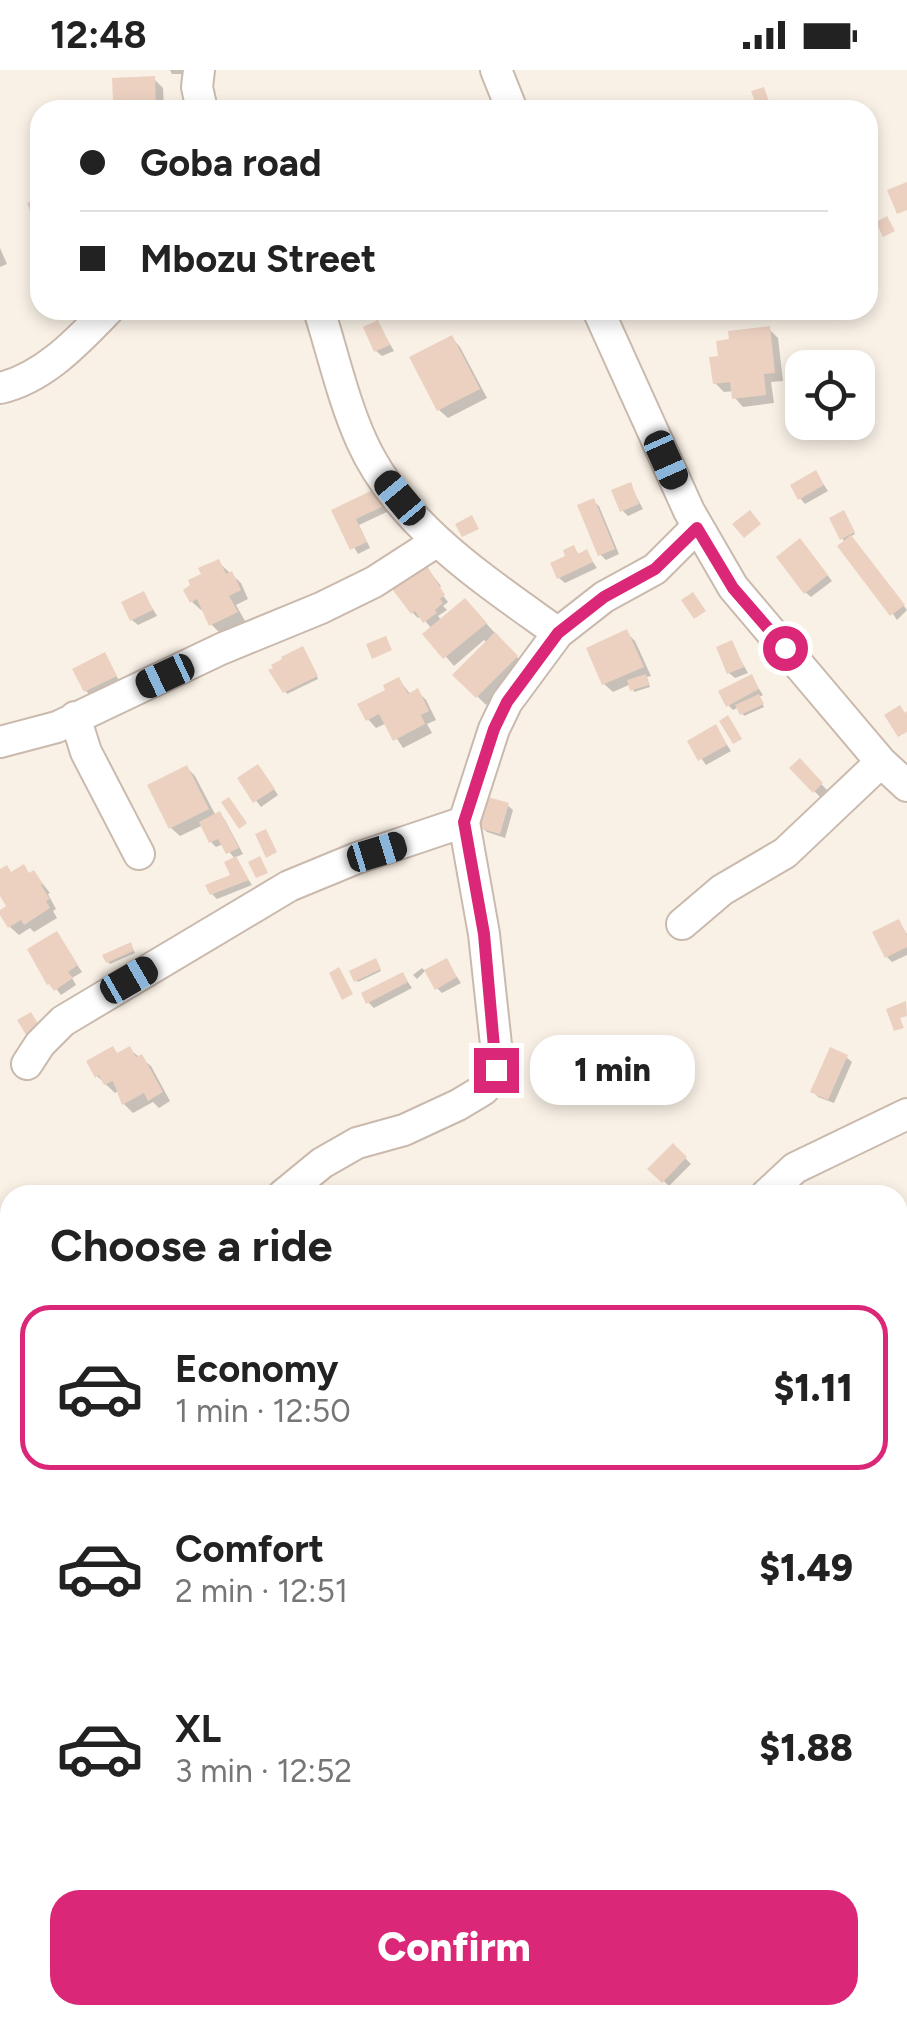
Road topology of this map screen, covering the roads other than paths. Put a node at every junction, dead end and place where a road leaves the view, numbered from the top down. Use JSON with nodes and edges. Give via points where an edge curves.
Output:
{"nodes":[{"id":1,"x":198,"y":70,"type":"edge"},
{"id":2,"x":496,"y":70,"type":"edge"},
{"id":3,"x":199,"y":100,"type":"edge"},
{"id":4,"x":508,"y":100,"type":"edge"},
{"id":5,"x":98,"y":320,"type":"edge"},
{"id":6,"x":322,"y":320,"type":"edge"},
{"id":7,"x":603,"y":320,"type":"edge"},
{"id":8,"x":0,"y":388,"type":"edge"},
{"id":9,"x":697,"y":528,"type":"junction"},
{"id":10,"x":436,"y":542,"type":"junction"},
{"id":11,"x":558,"y":633,"type":"junction"},
{"id":12,"x":75,"y":718,"type":"junction"},
{"id":13,"x":0,"y":742,"type":"edge"},
{"id":14,"x":898,"y":773,"type":"edge"},
{"id":15,"x":464,"y":822,"type":"junction"},
{"id":16,"x":138,"y":854,"type":"dead end"},
{"id":17,"x":682,"y":924,"type":"dead end"},
{"id":18,"x":27,"y":1064,"type":"dead end"},
{"id":19,"x":907,"y":1114,"type":"edge"},
{"id":20,"x":295,"y":1185,"type":"edge"},
{"id":21,"x":777,"y":1185,"type":"edge"}],
"edges":[{"from":1,"to":3,"type":"street"},
{"from":2,"to":4,"type":"street"},
{"from":5,"to":8,"type":"street","via":[[70,350]]},
{"from":6,"to":10,"type":"street","via":[[362,443]]},
{"from":7,"to":9,"type":"street"},
{"from":9,"to":11,"type":"street","via":[[655,569]]},
{"from":9,"to":14,"type":"street","via":[[733,588]]},
{"from":10,"to":11,"type":"street"},
{"from":10,"to":12,"type":"street","via":[[321,608]]},
{"from":11,"to":15,"type":"street","via":[[507,702]]},
{"from":12,"to":13,"type":"street"},
{"from":12,"to":16,"type":"street"},
{"from":14,"to":17,"type":"street"},
{"from":15,"to":18,"type":"street","via":[[357,858],[259,902],[62,1021]]},
{"from":15,"to":20,"type":"street","via":[[486,952],[496,1054],[492,1081],[404,1130],[357,1143]]},
{"from":19,"to":21,"type":"street","via":[[795,1168]]}]}
